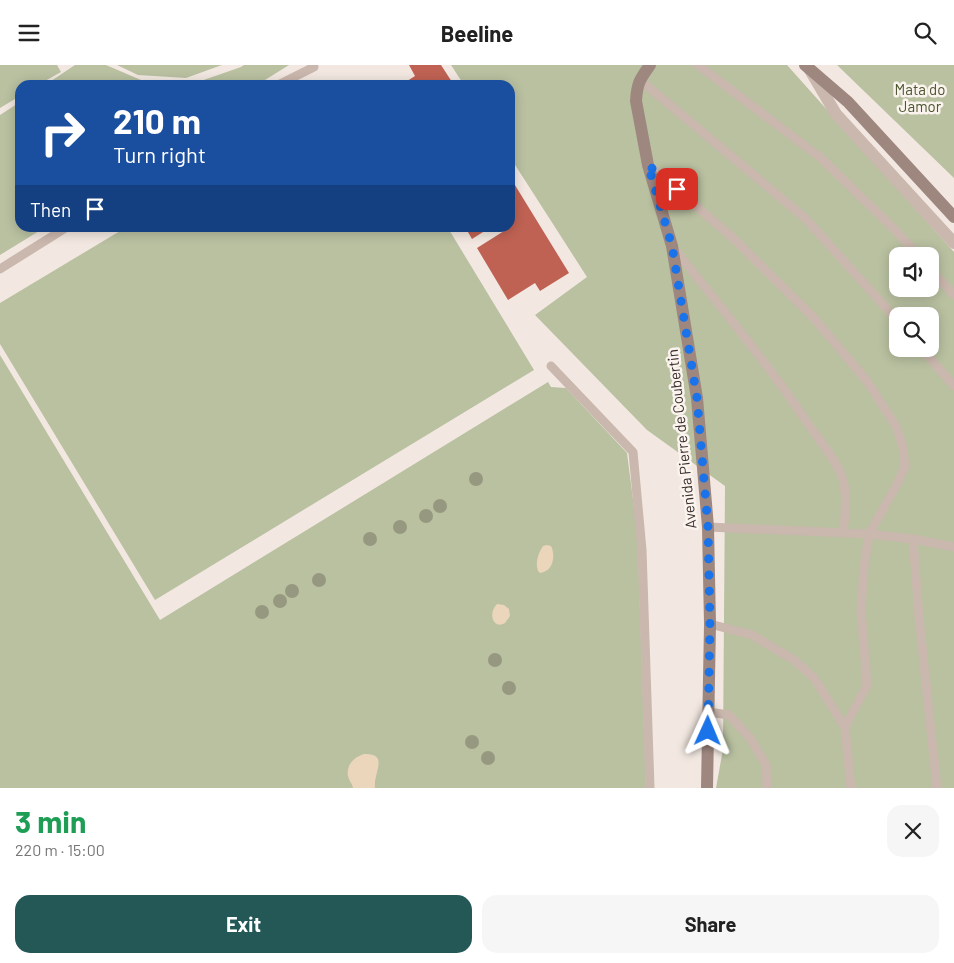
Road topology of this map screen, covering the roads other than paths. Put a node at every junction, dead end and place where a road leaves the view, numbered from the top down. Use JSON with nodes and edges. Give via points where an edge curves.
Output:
{"nodes":[{"id":1,"x":650,"y":65,"type":"edge"},
{"id":2,"x":698,"y":65,"type":"edge"},
{"id":3,"x":314,"y":67,"type":"dead end"},
{"id":4,"x":808,"y":68,"type":"edge"},
{"id":5,"x":288,"y":80,"type":"edge"},
{"id":6,"x":640,"y":80,"type":"junction"},
{"id":7,"x":648,"y":165,"type":"junction"},
{"id":8,"x":954,"y":217,"type":"edge"},
{"id":9,"x":59,"y":232,"type":"edge"},
{"id":10,"x":954,"y":243,"type":"edge"},
{"id":11,"x":672,"y":246,"type":"junction"},
{"id":12,"x":911,"y":247,"type":"edge"},
{"id":13,"x":0,"y":269,"type":"edge"},
{"id":14,"x":939,"y":279,"type":"edge"},
{"id":15,"x":954,"y":295,"type":"edge"},
{"id":16,"x":889,"y":311,"type":"edge"},
{"id":17,"x":929,"y":357,"type":"edge"},
{"id":18,"x":551,"y":366,"type":"dead end"},
{"id":19,"x":954,"y":386,"type":"edge"},
{"id":20,"x":708,"y":527,"type":"junction"},
{"id":21,"x":843,"y":533,"type":"junction"},
{"id":22,"x":869,"y":534,"type":"junction"},
{"id":23,"x":913,"y":539,"type":"junction"},
{"id":24,"x":954,"y":547,"type":"edge"},
{"id":25,"x":710,"y":624,"type":"junction"},
{"id":26,"x":708,"y":712,"type":"junction"},
{"id":27,"x":845,"y":727,"type":"junction"},
{"id":28,"x":650,"y":788,"type":"edge"},
{"id":29,"x":707,"y":788,"type":"edge"},
{"id":30,"x":768,"y":788,"type":"edge"},
{"id":31,"x":851,"y":788,"type":"edge"},
{"id":32,"x":937,"y":788,"type":"edge"}],
"edges":[{"from":1,"to":6,"type":"street","name":"Avenida Pierre de Coubertin"},
{"from":2,"to":12,"type":"lane","via":[[821,158]]},
{"from":3,"to":5,"type":"lane"},
{"from":4,"to":8,"type":"street","via":[[848,102]]},
{"from":4,"to":10,"type":"street","via":[[836,114]]},
{"from":6,"to":7,"type":"street","name":"Avenida Pierre de Coubertin","via":[[636,101]]},
{"from":6,"to":16,"type":"lane","via":[[805,218]]},
{"from":7,"to":11,"type":"street","name":"Avenida Pierre de Coubertin"},
{"from":7,"to":22,"type":"lane","via":[[734,239],[813,317],[867,381],[898,428],[905,467]]},
{"from":9,"to":13,"type":"lane"},
{"from":11,"to":20,"type":"street","name":"Avenida Pierre de Coubertin","via":[[697,398]]},
{"from":11,"to":21,"type":"lane","via":[[748,340],[838,467],[846,500]]},
{"from":14,"to":15,"type":"lane"},
{"from":17,"to":19,"type":"lane"},
{"from":18,"to":28,"type":"lane","via":[[633,452],[642,550]]},
{"from":20,"to":21,"type":"lane"},
{"from":20,"to":25,"type":"street","name":"Avenida Pierre de Coubertin"},
{"from":21,"to":22,"type":"lane"},
{"from":22,"to":23,"type":"lane"},
{"from":22,"to":27,"type":"lane","via":[[861,610],[867,685]]},
{"from":23,"to":24,"type":"lane"},
{"from":23,"to":32,"type":"lane"},
{"from":25,"to":26,"type":"street","name":"Avenida Pierre de Coubertin"},
{"from":25,"to":27,"type":"lane","via":[[752,635],[794,659],[814,678]]},
{"from":26,"to":29,"type":"street","name":"Avenida Pierre de Coubertin"},
{"from":26,"to":30,"type":"lane","via":[[729,715],[750,738],[766,765]]},
{"from":27,"to":31,"type":"lane"}]}
